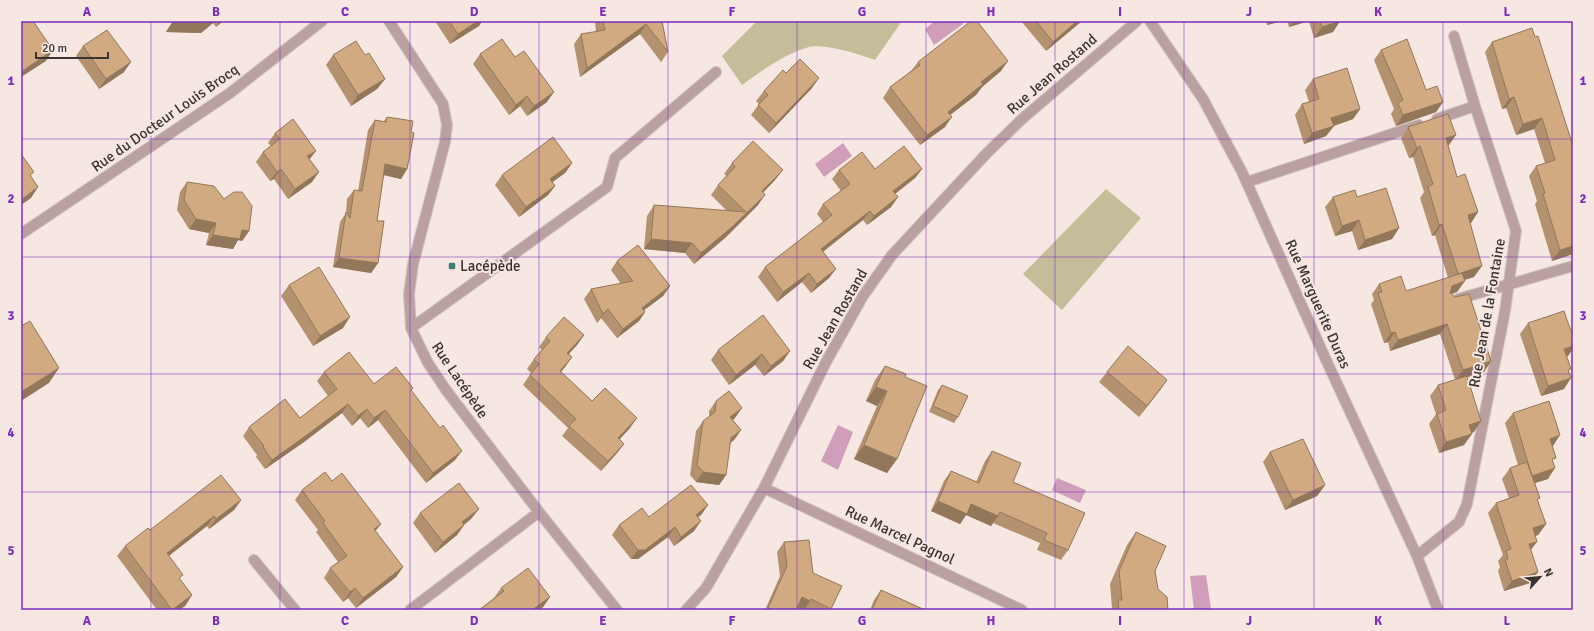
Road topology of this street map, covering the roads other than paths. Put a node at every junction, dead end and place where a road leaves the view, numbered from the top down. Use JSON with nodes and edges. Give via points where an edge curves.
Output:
{"nodes":[{"id":1,"x":322,"y":21,"type":"edge"},
{"id":2,"x":389,"y":21,"type":"edge"},
{"id":3,"x":1137,"y":21,"type":"edge"},
{"id":4,"x":1150,"y":21,"type":"edge"},
{"id":5,"x":1454,"y":36,"type":"dead end"},
{"id":6,"x":716,"y":72,"type":"dead end"},
{"id":7,"x":1475,"y":106,"type":"junction"},
{"id":8,"x":1247,"y":182,"type":"junction"},
{"id":9,"x":21,"y":234,"type":"edge"},
{"id":10,"x":1573,"y":266,"type":"edge"},
{"id":11,"x":1510,"y":284,"type":"junction"},
{"id":12,"x":1449,"y":301,"type":"edge"},
{"id":13,"x":411,"y":328,"type":"junction"},
{"id":14,"x":764,"y":488,"type":"junction"},
{"id":15,"x":539,"y":512,"type":"junction"},
{"id":16,"x":1417,"y":556,"type":"junction"},
{"id":17,"x":254,"y":560,"type":"dead end"},
{"id":18,"x":295,"y":610,"type":"edge"},
{"id":19,"x":410,"y":610,"type":"edge"},
{"id":20,"x":617,"y":610,"type":"edge"},
{"id":21,"x":686,"y":610,"type":"edge"},
{"id":22,"x":1022,"y":610,"type":"edge"},
{"id":23,"x":1438,"y":610,"type":"edge"}],
"edges":[{"from":1,"to":9,"type":"street","name":"Rue du Docteur Louis Brocq","via":[[230,93]]},
{"from":2,"to":13,"type":"street","name":"Rue Lacépède","via":[[443,104],[447,124],[445,142],[413,264],[409,294]]},
{"from":3,"to":14,"type":"street","name":"Rue Jean Rostand","via":[[986,153],[892,255],[863,296],[830,356]]},
{"from":4,"to":8,"type":"street","name":"Rue Marguerite Duras","via":[[1203,99]]},
{"from":5,"to":7,"type":"street","name":"Rue Jean de la Fontaine"},
{"from":6,"to":13,"type":"street","via":[[615,158],[607,187]]},
{"from":7,"to":8,"type":"street"},
{"from":7,"to":11,"type":"street","name":"Rue Jean de la Fontaine","via":[[1516,231]]},
{"from":8,"to":16,"type":"street","name":"Rue Marguerite Duras"},
{"from":10,"to":11,"type":"street"},
{"from":11,"to":12,"type":"street"},
{"from":11,"to":16,"type":"street","name":"Rue Jean de la Fontaine","via":[[1467,504],[1459,522]]},
{"from":13,"to":15,"type":"street","name":"Rue Lacépède","via":[[428,364],[446,390]]},
{"from":14,"to":21,"type":"street","name":"Rue Jean Rostand","via":[[706,588]]},
{"from":14,"to":22,"type":"street","name":"Rue Marcel Pagnol"},
{"from":15,"to":19,"type":"street"},
{"from":15,"to":20,"type":"street","name":"Rue Lacépède"},
{"from":16,"to":23,"type":"street","name":"Rue Marguerite Duras"},
{"from":17,"to":18,"type":"street"}]}
